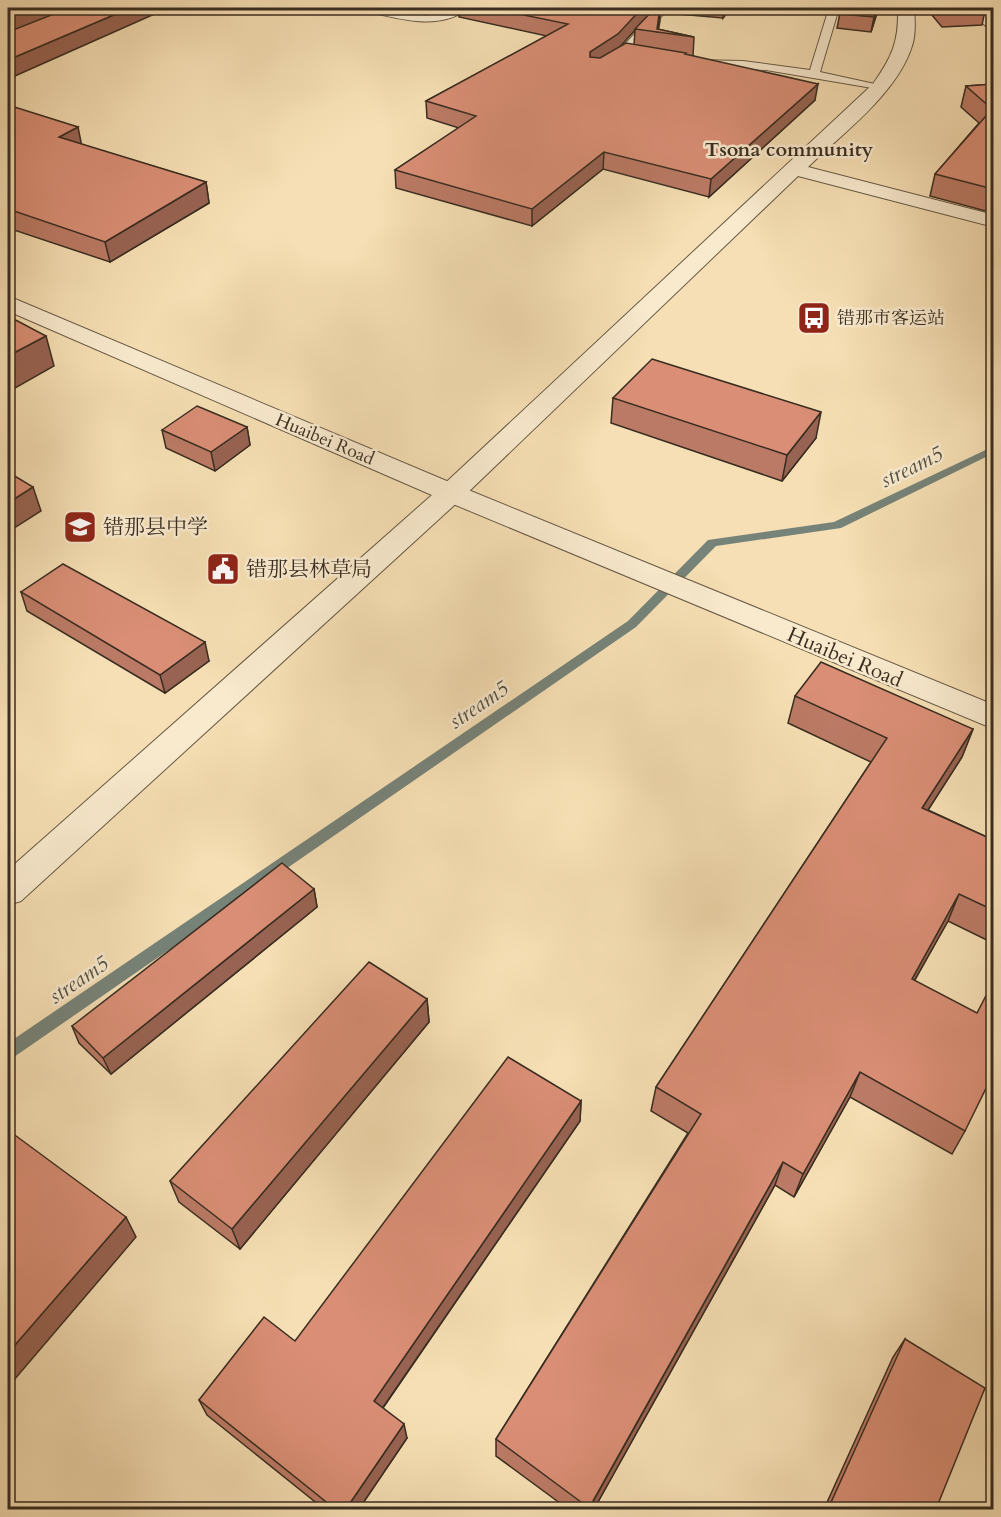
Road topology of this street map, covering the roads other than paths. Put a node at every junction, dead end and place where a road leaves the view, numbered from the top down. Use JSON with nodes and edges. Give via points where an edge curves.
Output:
{"nodes":[{"id":1,"x":373,"y":8,"type":"edge"},
{"id":2,"x":463,"y":8,"type":"edge"},
{"id":3,"x":663,"y":8,"type":"edge"},
{"id":4,"x":834,"y":8,"type":"edge"},
{"id":5,"x":906,"y":8,"type":"edge"},
{"id":6,"x":974,"y":8,"type":"edge"},
{"id":7,"x":993,"y":24,"type":"edge"},
{"id":8,"x":688,"y":64,"type":"edge"},
{"id":9,"x":604,"y":65,"type":"edge"},
{"id":10,"x":814,"y":73,"type":"junction"},
{"id":11,"x":880,"y":88,"type":"junction"},
{"id":12,"x":794,"y":170,"type":"junction"},
{"id":13,"x":993,"y":221,"type":"edge"},
{"id":14,"x":8,"y":303,"type":"edge"},
{"id":15,"x":451,"y":493,"type":"junction"},
{"id":16,"x":993,"y":718,"type":"edge"},
{"id":17,"x":8,"y":891,"type":"edge"}],
"edges":[{"from":1,"to":2,"type":"lane","via":[[421,19],[442,17]]},
{"from":3,"to":9,"type":"lane","via":[[628,55]]},
{"from":4,"to":10,"type":"lane"},
{"from":5,"to":11,"type":"street","via":[[908,35],[902,54]]},
{"from":6,"to":7,"type":"street"},
{"from":8,"to":10,"type":"lane","via":[[730,63]]},
{"from":10,"to":11,"type":"lane"},
{"from":11,"to":12,"type":"street"},
{"from":12,"to":13,"type":"street"},
{"from":12,"to":15,"type":"street"},
{"from":14,"to":15,"type":"street","name":"Huaibei Road"},
{"from":15,"to":16,"type":"street","name":"Huaibei Road"},
{"from":15,"to":17,"type":"street"}]}
